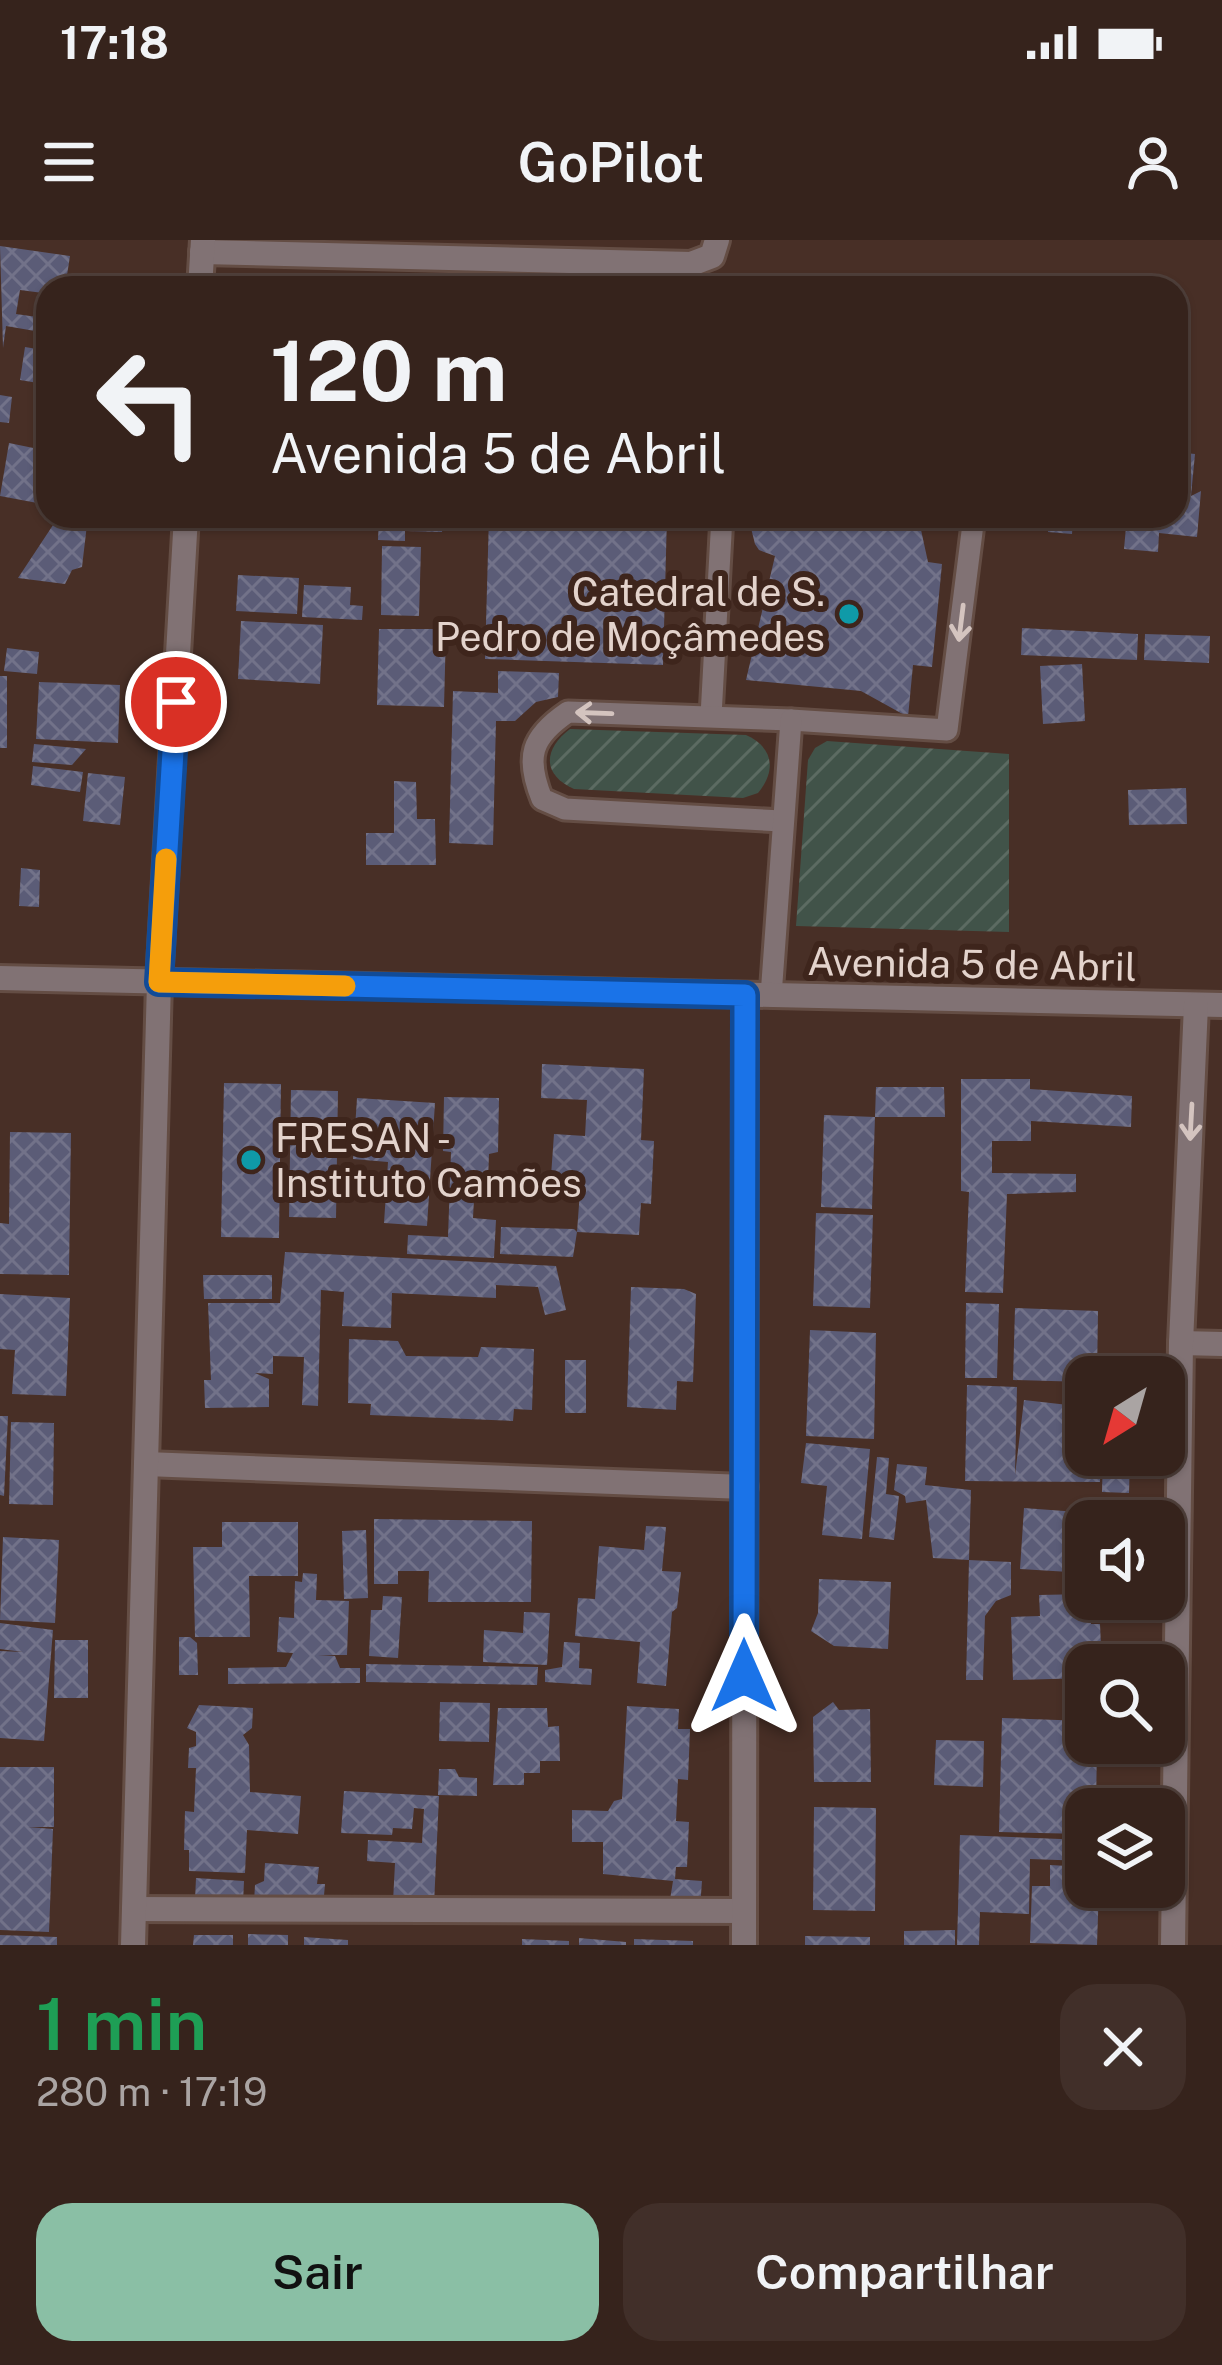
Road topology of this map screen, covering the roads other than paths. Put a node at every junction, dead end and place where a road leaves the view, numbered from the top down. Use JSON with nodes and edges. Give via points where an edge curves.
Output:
{"nodes":[{"id":1,"x":717,"y":240,"type":"edge"},
{"id":2,"x":202,"y":246,"type":"edge"},
{"id":3,"x":201,"y":276,"type":"edge"},
{"id":4,"x":185,"y":528,"type":"edge"},
{"id":5,"x":721,"y":528,"type":"edge"},
{"id":6,"x":972,"y":528,"type":"edge"},
{"id":7,"x":711,"y":716,"type":"junction"},
{"id":8,"x":790,"y":720,"type":"junction"},
{"id":9,"x":782,"y":820,"type":"junction"},
{"id":10,"x":0,"y":978,"type":"edge"},
{"id":11,"x":159,"y":982,"type":"junction"},
{"id":12,"x":745,"y":995,"type":"junction"},
{"id":13,"x":771,"y":996,"type":"junction"},
{"id":14,"x":1209,"y":1005,"type":"edge"},
{"id":15,"x":1181,"y":1342,"type":"junction"},
{"id":16,"x":1222,"y":1344,"type":"edge"},
{"id":17,"x":146,"y":1464,"type":"junction"},
{"id":18,"x":745,"y":1487,"type":"junction"},
{"id":19,"x":134,"y":1909,"type":"junction"},
{"id":20,"x":743,"y":1911,"type":"junction"},
{"id":21,"x":134,"y":1945,"type":"edge"},
{"id":22,"x":743,"y":1945,"type":"edge"},
{"id":23,"x":1173,"y":1945,"type":"edge"}],
"edges":[{"from":1,"to":2,"type":"street","via":[[712,256],[691,263]]},
{"from":2,"to":3,"type":"street"},
{"from":4,"to":11,"type":"street"},
{"from":5,"to":7,"type":"lane"},
{"from":6,"to":8,"type":"lane","one_way":true,"via":[[947,730]]},
{"from":7,"to":8,"type":"lane"},
{"from":7,"to":9,"type":"lane","one_way":true,"via":[[568,712],[534,746],[532,775],[542,799],[565,809]]},
{"from":8,"to":9,"type":"lane"},
{"from":9,"to":13,"type":"lane"},
{"from":10,"to":11,"type":"street","name":"Avenida 5 de Abril"},
{"from":11,"to":12,"type":"street","name":"Avenida 5 de Abril"},
{"from":11,"to":17,"type":"street"},
{"from":12,"to":13,"type":"street","name":"Avenida 5 de Abril"},
{"from":12,"to":18,"type":"street"},
{"from":13,"to":14,"type":"street","name":"Avenida 5 de Abril"},
{"from":14,"to":15,"type":"street","one_way":true},
{"from":15,"to":16,"type":"street"},
{"from":15,"to":23,"type":"street"},
{"from":17,"to":18,"type":"street"},
{"from":17,"to":19,"type":"street"},
{"from":18,"to":20,"type":"street"},
{"from":19,"to":20,"type":"street"},
{"from":19,"to":21,"type":"street"},
{"from":20,"to":22,"type":"street"}]}
